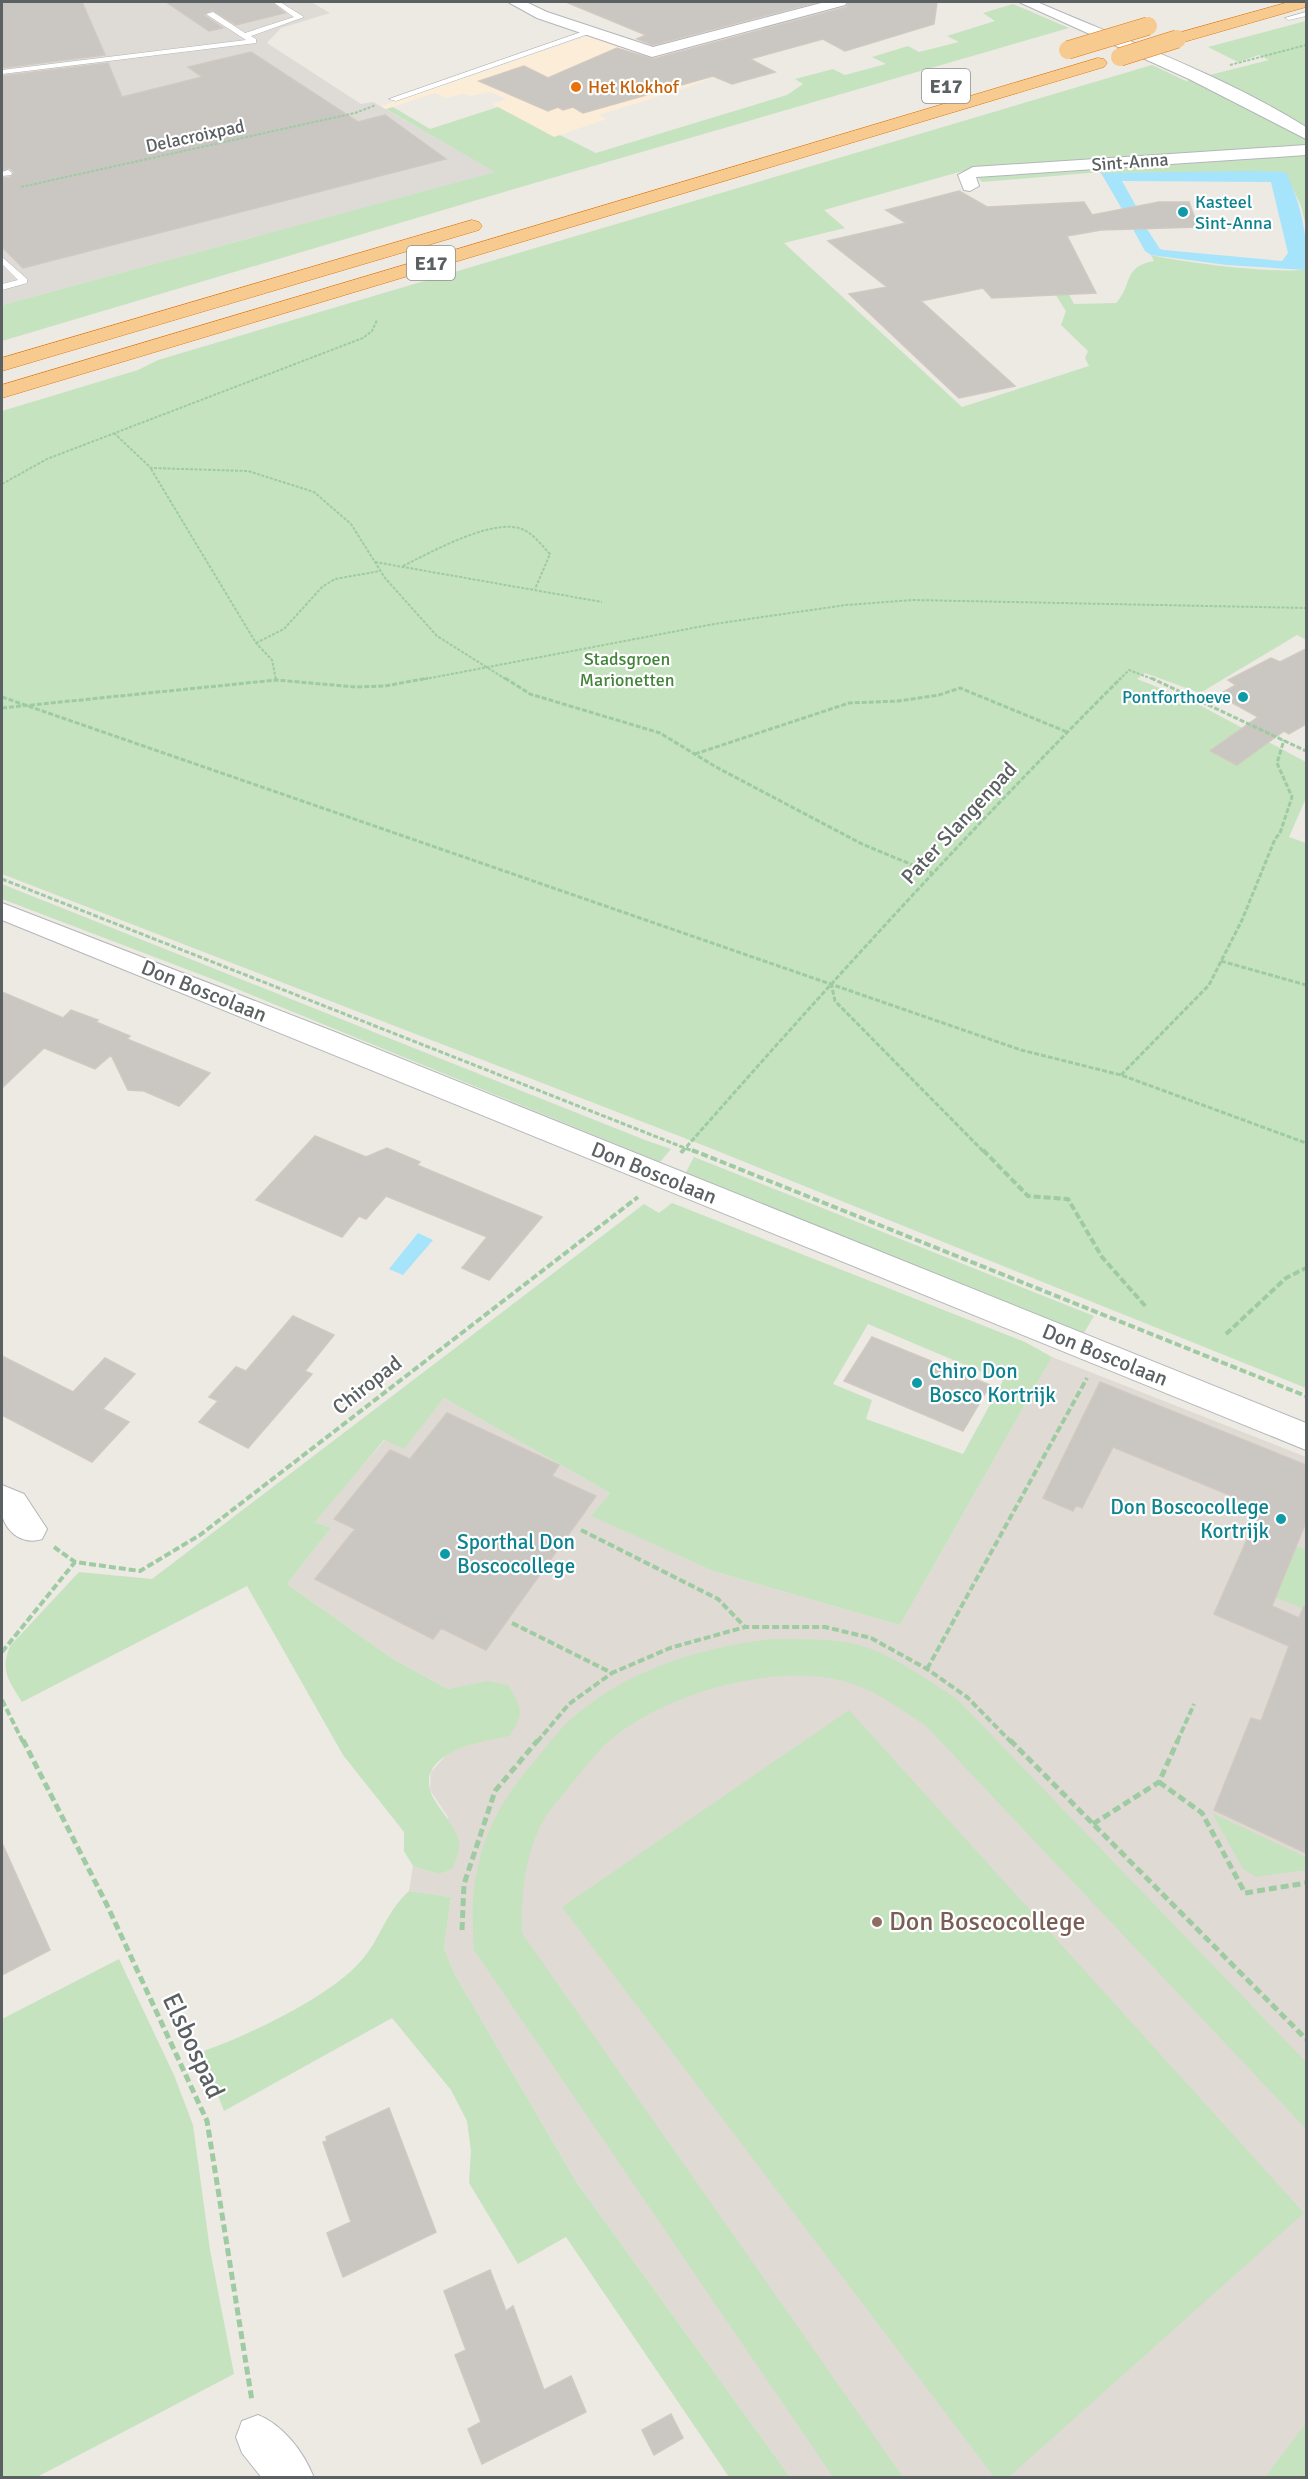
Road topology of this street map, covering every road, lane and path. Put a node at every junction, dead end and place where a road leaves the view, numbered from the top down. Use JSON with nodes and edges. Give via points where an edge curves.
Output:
{"nodes":[{"id":1,"x":276,"y":2,"type":"edge"},
{"id":2,"x":515,"y":2,"type":"edge"},
{"id":3,"x":840,"y":2,"type":"edge"},
{"id":4,"x":1026,"y":2,"type":"edge"},
{"id":5,"x":1305,"y":2,"type":"edge"},
{"id":6,"x":210,"y":14,"type":"dead end"},
{"id":7,"x":1306,"y":14,"type":"edge"},
{"id":8,"x":1249,"y":18,"type":"junction"},
{"id":9,"x":1289,"y":18,"type":"joint"},
{"id":10,"x":1169,"y":20,"type":"dead end"},
{"id":11,"x":590,"y":32,"type":"junction"},
{"id":12,"x":247,"y":35,"type":"junction"},
{"id":13,"x":1306,"y":45,"type":"edge"},
{"id":14,"x":1046,"y":57,"type":"dead end"},
{"id":15,"x":2,"y":72,"type":"edge"},
{"id":16,"x":1195,"y":76,"type":"junction"},
{"id":17,"x":393,"y":99,"type":"joint"},
{"id":18,"x":1306,"y":134,"type":"edge"},
{"id":19,"x":1306,"y":150,"type":"edge"},
{"id":20,"x":970,"y":186,"type":"dead end"},
{"id":21,"x":12,"y":189,"type":"dead end"},
{"id":22,"x":493,"y":220,"type":"dead end"},
{"id":23,"x":2,"y":260,"type":"edge"},
{"id":24,"x":2,"y":287,"type":"edge"},
{"id":25,"x":377,"y":320,"type":"dead end"},
{"id":26,"x":2,"y":365,"type":"edge"},
{"id":27,"x":2,"y":392,"type":"edge"},
{"id":28,"x":114,"y":433,"type":"junction"},
{"id":29,"x":151,"y":468,"type":"junction"},
{"id":30,"x":2,"y":484,"type":"edge"},
{"id":31,"x":374,"y":561,"type":"junction"},
{"id":32,"x":403,"y":566,"type":"junction"},
{"id":33,"x":381,"y":572,"type":"junction"},
{"id":34,"x":535,"y":589,"type":"junction"},
{"id":35,"x":602,"y":603,"type":"dead end"},
{"id":36,"x":1306,"y":608,"type":"edge"},
{"id":37,"x":256,"y":643,"type":"junction"},
{"id":38,"x":487,"y":667,"type":"junction"},
{"id":39,"x":276,"y":680,"type":"junction"},
{"id":40,"x":2,"y":697,"type":"edge"},
{"id":41,"x":26,"y":705,"type":"junction"},
{"id":42,"x":2,"y":708,"type":"edge"},
{"id":43,"x":1067,"y":732,"type":"junction"},
{"id":44,"x":1284,"y":740,"type":"junction"},
{"id":45,"x":1306,"y":751,"type":"edge"},
{"id":46,"x":694,"y":754,"type":"junction"},
{"id":47,"x":932,"y":873,"type":"junction"},
{"id":48,"x":2,"y":879,"type":"edge"},
{"id":49,"x":2,"y":911,"type":"edge"},
{"id":50,"x":1221,"y":961,"type":"junction"},
{"id":51,"x":830,"y":983,"type":"junction"},
{"id":52,"x":1306,"y":985,"type":"edge"},
{"id":53,"x":1121,"y":1076,"type":"junction"},
{"id":54,"x":1306,"y":1143,"type":"edge"},
{"id":55,"x":686,"y":1148,"type":"junction"},
{"id":56,"x":659,"y":1176,"type":"junction"},
{"id":57,"x":1306,"y":1268,"type":"edge"},
{"id":58,"x":1147,"y":1308,"type":"dead end"},
{"id":59,"x":1226,"y":1334,"type":"dead end"},
{"id":60,"x":1101,"y":1353,"type":"junction"},
{"id":61,"x":1306,"y":1396,"type":"edge"},
{"id":62,"x":1306,"y":1437,"type":"edge"},
{"id":63,"x":2,"y":1499,"type":"edge"},
{"id":64,"x":30,"y":1529,"type":"dead end"},
{"id":65,"x":581,"y":1530,"type":"dead end"},
{"id":66,"x":512,"y":1623,"type":"dead end"},
{"id":67,"x":745,"y":1627,"type":"junction"},
{"id":68,"x":2,"y":1652,"type":"edge"},
{"id":69,"x":927,"y":1669,"type":"junction"},
{"id":70,"x":612,"y":1673,"type":"junction"},
{"id":71,"x":2,"y":1700,"type":"edge"},
{"id":72,"x":1194,"y":1704,"type":"dead end"},
{"id":73,"x":1159,"y":1782,"type":"junction"},
{"id":74,"x":1093,"y":1824,"type":"junction"},
{"id":75,"x":1306,"y":1883,"type":"edge"},
{"id":76,"x":462,"y":1930,"type":"dead end"},
{"id":77,"x":1306,"y":2039,"type":"edge"},
{"id":78,"x":258,"y":2437,"type":"joint"},
{"id":79,"x":292,"y":2478,"type":"edge"}],
"edges":[{"from":1,"to":12,"type":"lane","via":[[300,16]]},
{"from":2,"to":11,"type":"street"},
{"from":3,"to":11,"type":"street","via":[[652,52]]},
{"from":4,"to":16,"type":"street"},
{"from":5,"to":8,"type":"highway","number":"E17"},
{"from":6,"to":12,"type":"lane"},
{"from":7,"to":9,"type":"lane"},
{"from":8,"to":9,"type":"highway"},
{"from":8,"to":27,"type":"highway","number":"E17","bridge":true},
{"from":10,"to":14,"type":"highway","bridge":true},
{"from":11,"to":17,"type":"lane"},
{"from":12,"to":15,"type":"lane","via":[[253,41]]},
{"from":13,"to":16,"type":"path"},
{"from":16,"to":18,"type":"street"},
{"from":17,"to":21,"type":"path","name":"Delacroixpad","via":[[355,113]]},
{"from":19,"to":20,"type":"street","name":"Sint-Anna","via":[[973,172],[966,175]]},
{"from":22,"to":26,"type":"highway","number":"E17"},
{"from":23,"to":24,"type":"lane","via":[[24,280]]},
{"from":25,"to":28,"type":"path","via":[[363,338]]},
{"from":28,"to":29,"type":"path"},
{"from":28,"to":30,"type":"path","via":[[47,459]]},
{"from":29,"to":31,"type":"path","via":[[248,471],[314,492],[351,524]]},
{"from":29,"to":37,"type":"path"},
{"from":31,"to":32,"type":"path"},
{"from":31,"to":33,"type":"path"},
{"from":32,"to":34,"type":"path"},
{"from":32,"to":34,"type":"path","via":[[474,532],[498,528],[525,530],[550,554]]},
{"from":33,"to":37,"type":"path","via":[[335,579],[322,587],[284,629]]},
{"from":33,"to":38,"type":"path","via":[[437,636]]},
{"from":34,"to":35,"type":"path"},
{"from":36,"to":38,"type":"path","via":[[913,600],[849,604],[718,622]]},
{"from":37,"to":39,"type":"path","via":[[272,660]]},
{"from":38,"to":39,"type":"path","via":[[385,686]]},
{"from":38,"to":46,"type":"path","via":[[530,694],[660,733]]},
{"from":39,"to":41,"type":"path"},
{"from":40,"to":41,"type":"path"},
{"from":41,"to":42,"type":"path"},
{"from":41,"to":51,"type":"path"},
{"from":43,"to":44,"type":"path","name":"Pater Slangenpad","via":[[1129,670]]},
{"from":43,"to":46,"type":"path","via":[[960,688],[939,696],[849,703]]},
{"from":43,"to":47,"type":"path","name":"Pater Slangenpad"},
{"from":44,"to":45,"type":"path","name":"Pater Slangenpad"},
{"from":44,"to":50,"type":"path","via":[[1277,763],[1292,797],[1280,833]]},
{"from":46,"to":47,"type":"path","via":[[862,844]]},
{"from":47,"to":51,"type":"path","name":"Pater Slangenpad"},
{"from":48,"to":55,"type":"path"},
{"from":49,"to":56,"type":"street","name":"Don Boscolaan"},
{"from":50,"to":52,"type":"path"},
{"from":50,"to":53,"type":"path","via":[[1209,985]]},
{"from":51,"to":53,"type":"path","via":[[1021,1050]]},
{"from":51,"to":55,"type":"path","name":"Pater Slangenpad"},
{"from":51,"to":58,"type":"path","via":[[836,1001],[1028,1196],[1068,1199],[1110,1271]]},
{"from":53,"to":54,"type":"path"},
{"from":55,"to":61,"type":"path"},
{"from":56,"to":60,"type":"street","name":"Don Boscolaan"},
{"from":56,"to":68,"type":"path","name":"Chiropad","via":[[652,1186],[200,1535],[140,1571],[75,1562]]},
{"from":57,"to":59,"type":"path","via":[[1286,1278]]},
{"from":60,"to":62,"type":"street","name":"Don Boscolaan"},
{"from":60,"to":69,"type":"path"},
{"from":63,"to":64,"type":"street","via":[[12,1504]]},
{"from":65,"to":67,"type":"path","via":[[718,1599]]},
{"from":66,"to":70,"type":"path"},
{"from":67,"to":69,"type":"path","via":[[825,1627],[871,1638]]},
{"from":67,"to":70,"type":"path","via":[[670,1648]]},
{"from":69,"to":74,"type":"path","via":[[967,1697]]},
{"from":70,"to":76,"type":"path","via":[[569,1704],[495,1791],[464,1884]]},
{"from":71,"to":78,"type":"path","name":"Elsbospad","via":[[107,1905],[207,2121]]},
{"from":72,"to":73,"type":"path"},
{"from":73,"to":74,"type":"path"},
{"from":73,"to":75,"type":"path","via":[[1202,1813],[1245,1893]]},
{"from":74,"to":77,"type":"path"},
{"from":78,"to":79,"type":"street"}]}
